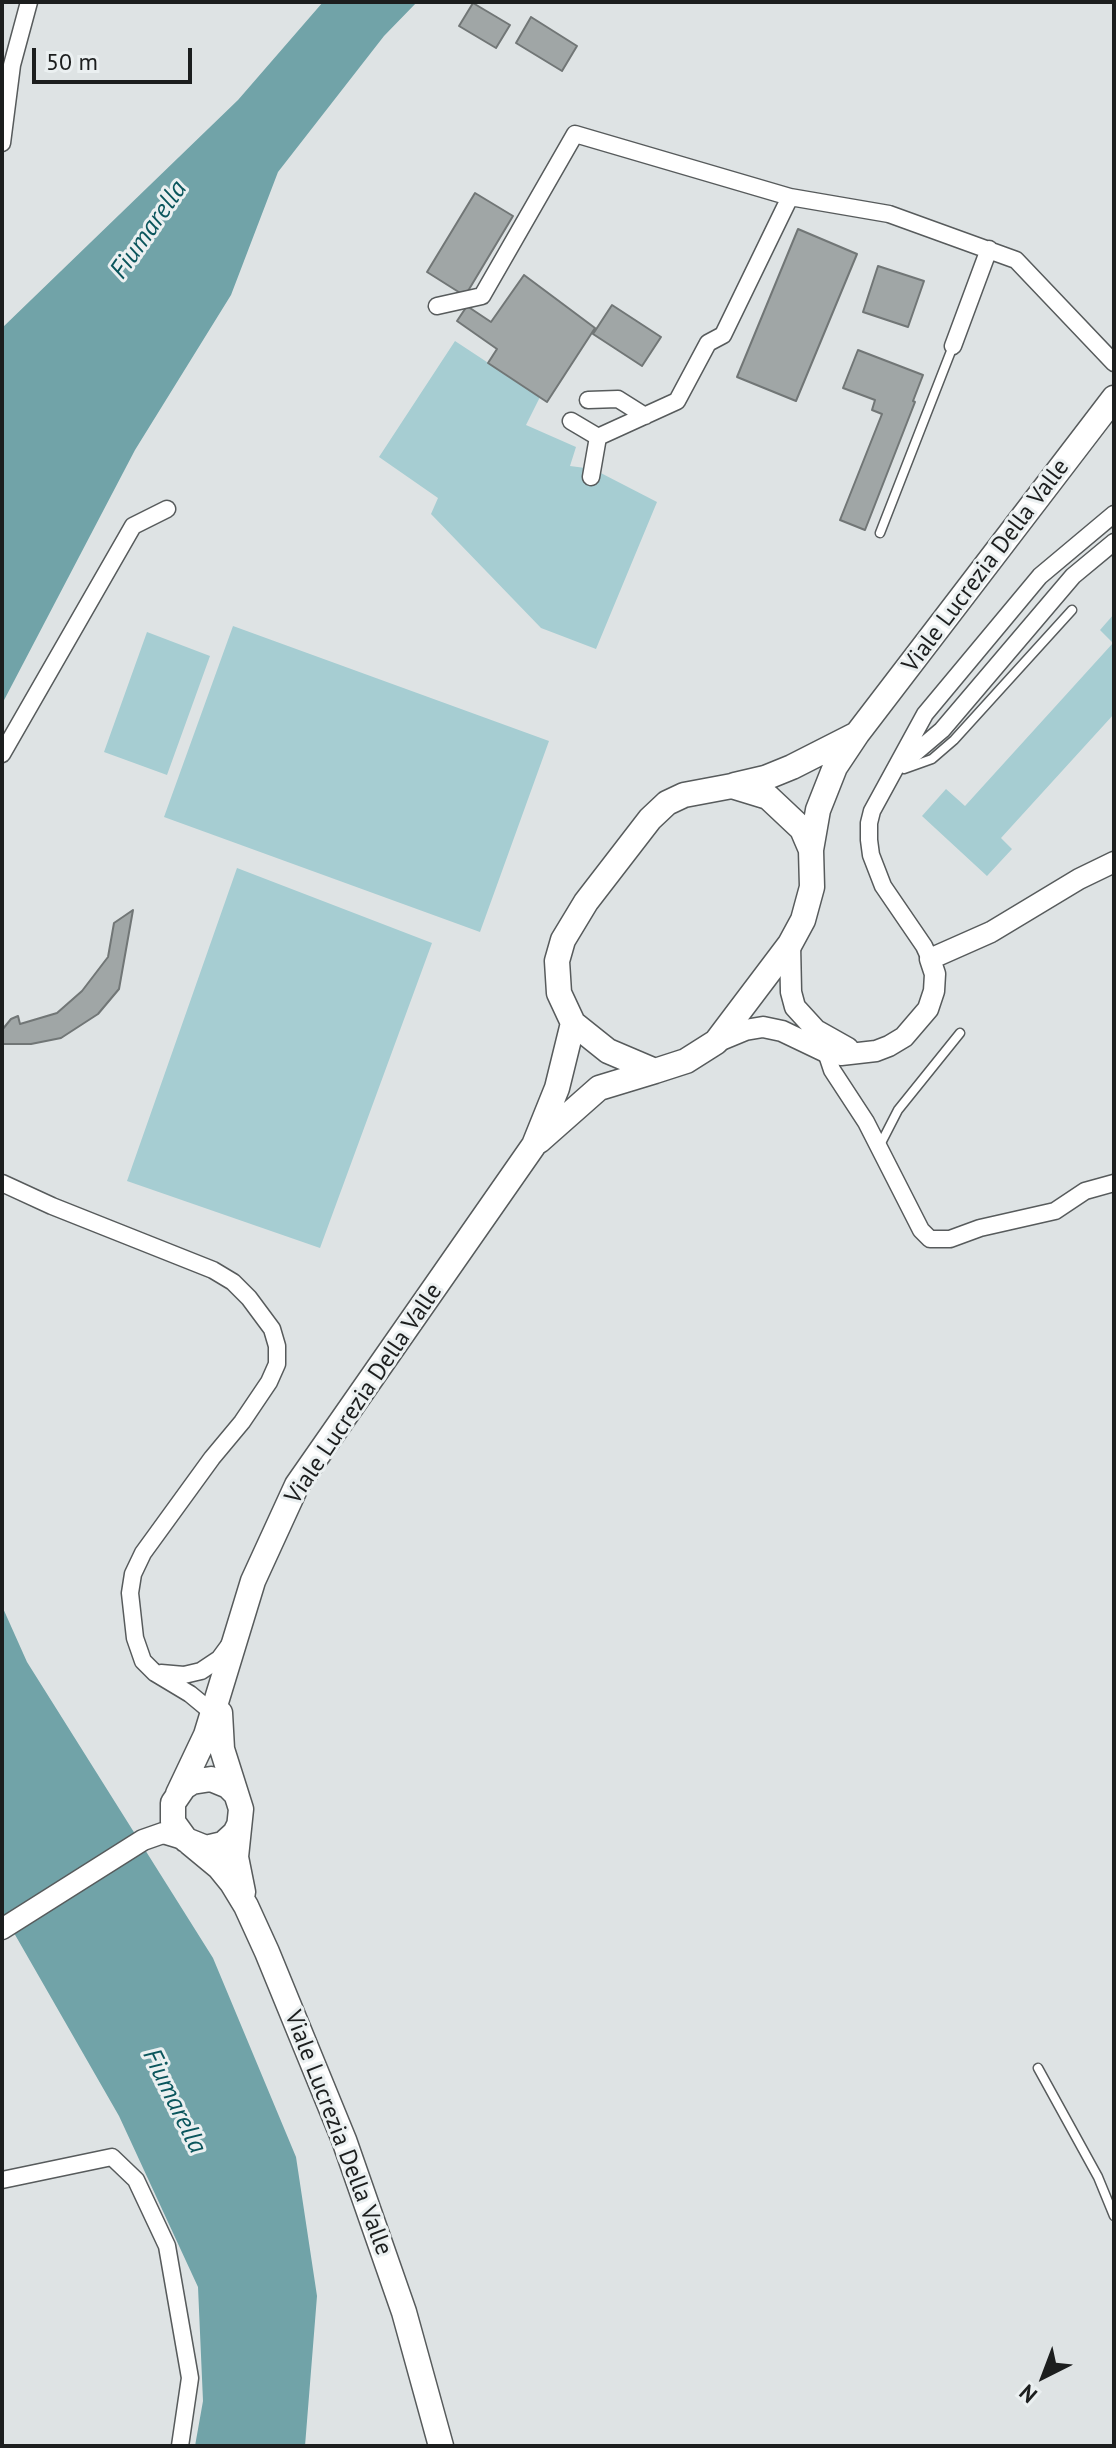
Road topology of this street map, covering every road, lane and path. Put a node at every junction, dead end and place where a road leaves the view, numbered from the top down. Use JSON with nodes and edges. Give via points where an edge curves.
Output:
{"nodes":[{"id":1,"x":29,"y":2,"type":"edge"},
{"id":2,"x":2,"y":143,"type":"edge"},
{"id":3,"x":790,"y":197,"type":"junction"},
{"id":4,"x":989,"y":249,"type":"junction"},
{"id":5,"x":437,"y":306,"type":"dead end"},
{"id":6,"x":953,"y":346,"type":"joint"},
{"id":7,"x":1114,"y":363,"type":"edge"},
{"id":8,"x":1114,"y":398,"type":"edge"},
{"id":9,"x":588,"y":400,"type":"dead end"},
{"id":10,"x":645,"y":416,"type":"junction"},
{"id":11,"x":571,"y":421,"type":"dead end"},
{"id":12,"x":598,"y":437,"type":"junction"},
{"id":13,"x":591,"y":477,"type":"dead end"},
{"id":14,"x":167,"y":509,"type":"dead end"},
{"id":15,"x":1114,"y":514,"type":"edge"},
{"id":16,"x":880,"y":533,"type":"dead end"},
{"id":17,"x":1114,"y":542,"type":"edge"},
{"id":18,"x":1072,"y":610,"type":"dead end"},
{"id":19,"x":857,"y":734,"type":"junction"},
{"id":20,"x":2,"y":754,"type":"edge"},
{"id":21,"x":892,"y":773,"type":"junction"},
{"id":22,"x":732,"y":786,"type":"junction"},
{"id":23,"x":811,"y":850,"type":"junction"},
{"id":24,"x":1114,"y":862,"type":"edge"},
{"id":25,"x":790,"y":944,"type":"junction"},
{"id":26,"x":930,"y":959,"type":"junction"},
{"id":27,"x":573,"y":1023,"type":"junction"},
{"id":28,"x":960,"y":1033,"type":"dead end"},
{"id":29,"x":716,"y":1042,"type":"junction"},
{"id":30,"x":826,"y":1052,"type":"junction"},
{"id":31,"x":859,"y":1053,"type":"junction"},
{"id":32,"x":655,"y":1071,"type":"junction"},
{"id":33,"x":534,"y":1145,"type":"junction"},
{"id":34,"x":880,"y":1145,"type":"junction"},
{"id":35,"x":2,"y":1183,"type":"edge"},
{"id":36,"x":1114,"y":1183,"type":"edge"},
{"id":37,"x":235,"y":1638,"type":"junction"},
{"id":38,"x":155,"y":1673,"type":"junction"},
{"id":39,"x":217,"y":1702,"type":"junction"},
{"id":40,"x":235,"y":1793,"type":"junction"},
{"id":41,"x":176,"y":1798,"type":"junction"},
{"id":42,"x":239,"y":1825,"type":"junction"},
{"id":43,"x":143,"y":1840,"type":"junction"},
{"id":44,"x":188,"y":1842,"type":"junction"},
{"id":45,"x":246,"y":1906,"type":"junction"},
{"id":46,"x":2,"y":1929,"type":"edge"},
{"id":47,"x":1038,"y":2068,"type":"dead end"},
{"id":48,"x":2,"y":2180,"type":"edge"},
{"id":49,"x":1114,"y":2216,"type":"edge"},
{"id":50,"x":180,"y":2446,"type":"edge"},
{"id":51,"x":441,"y":2446,"type":"edge"}],
"edges":[{"from":1,"to":2,"type":"street","via":[[12,65]]},
{"from":3,"to":4,"type":"street","via":[[889,214]]},
{"from":3,"to":5,"type":"street","via":[[575,134],[482,296]]},
{"from":3,"to":10,"type":"street","via":[[723,335],[708,343],[677,401]]},
{"from":4,"to":6,"type":"street"},
{"from":4,"to":7,"type":"street","via":[[1016,260]]},
{"from":6,"to":16,"type":"lane"},
{"from":8,"to":19,"type":"main road","name":"Viale Lucrezia Della Valle"},
{"from":9,"to":10,"type":"street","via":[[618,399]]},
{"from":10,"to":12,"type":"street"},
{"from":11,"to":12,"type":"street"},
{"from":12,"to":13,"type":"street"},
{"from":14,"to":20,"type":"street","via":[[133,526]]},
{"from":15,"to":21,"type":"street","via":[[1040,576],[925,714]]},
{"from":17,"to":21,"type":"street","via":[[1073,576],[942,730]]},
{"from":18,"to":21,"type":"lane","via":[[954,740],[932,759]]},
{"from":19,"to":22,"type":"main road","name":"Viale Lucrezia Della Valle","via":[[792,767]]},
{"from":19,"to":23,"type":"main road","name":"Viale Lucrezia Della Valle","via":[[835,767],[818,810]]},
{"from":21,"to":26,"type":"street","via":[[869,823],[871,855],[883,886]]},
{"from":22,"to":23,"type":"main road","name":"Viale Lucrezia Della Valle","via":[[768,797],[802,829]]},
{"from":22,"to":27,"type":"main road","name":"Viale Lucrezia Della Valle","via":[[667,803],[586,902],[557,961],[559,993]]},
{"from":23,"to":25,"type":"main road","name":"Viale Lucrezia Della Valle","via":[[812,887]]},
{"from":24,"to":26,"type":"street","via":[[991,932]]},
{"from":25,"to":29,"type":"main road","name":"Viale Lucrezia Della Valle"},
{"from":25,"to":31,"type":"street","via":[[795,1007],[816,1030]]},
{"from":26,"to":31,"type":"street","via":[[935,974],[928,1009],[904,1037]]},
{"from":27,"to":32,"type":"main road","name":"Viale Lucrezia Della Valle","via":[[608,1051]]},
{"from":27,"to":33,"type":"main road","name":"Viale Lucrezia Della Valle","via":[[557,1088]]},
{"from":28,"to":34,"type":"lane","via":[[898,1110]]},
{"from":29,"to":30,"type":"street","via":[[763,1027]]},
{"from":29,"to":32,"type":"main road","name":"Viale Lucrezia Della Valle","via":[[686,1061]]},
{"from":30,"to":31,"type":"street"},
{"from":30,"to":34,"type":"street","via":[[843,1091]]},
{"from":32,"to":33,"type":"main road","name":"Viale Lucrezia Della Valle","via":[[599,1088]]},
{"from":33,"to":37,"type":"main road","name":"Viale Lucrezia Della Valle","via":[[297,1485],[253,1581]]},
{"from":34,"to":36,"type":"street","via":[[930,1239],[950,1239],[1055,1211],[1085,1191]]},
{"from":35,"to":38,"type":"street","via":[[213,1270],[249,1298],[275,1337],[277,1364],[269,1382],[165,1521],[133,1574],[135,1638],[143,1661]]},
{"from":37,"to":38,"type":"street","via":[[201,1671]]},
{"from":37,"to":39,"type":"main road","name":"Viale Lucrezia Della Valle"},
{"from":38,"to":39,"type":"street","via":[[190,1694]]},
{"from":39,"to":40,"type":"main road","via":[[222,1749]]},
{"from":39,"to":41,"type":"main road","name":"Viale Lucrezia Della Valle"},
{"from":40,"to":41,"type":"main road","via":[[211,1779],[192,1782]]},
{"from":40,"to":42,"type":"main road"},
{"from":41,"to":43,"type":"street"},
{"from":41,"to":44,"type":"main road","via":[[173,1822]]},
{"from":42,"to":44,"type":"main road","via":[[223,1844],[206,1848]]},
{"from":42,"to":45,"type":"main road","via":[[236,1857]]},
{"from":43,"to":44,"type":"street","via":[[163,1833]]},
{"from":43,"to":46,"type":"street"},
{"from":44,"to":45,"type":"main road","name":"Viale Lucrezia Della Valle","via":[[219,1867]]},
{"from":45,"to":51,"type":"main road","name":"Viale Lucrezia Della Valle","via":[[349,2154],[404,2312]]},
{"from":47,"to":49,"type":"lane"},
{"from":48,"to":50,"type":"street","via":[[112,2157],[136,2180],[167,2246],[190,2378]]}]}
